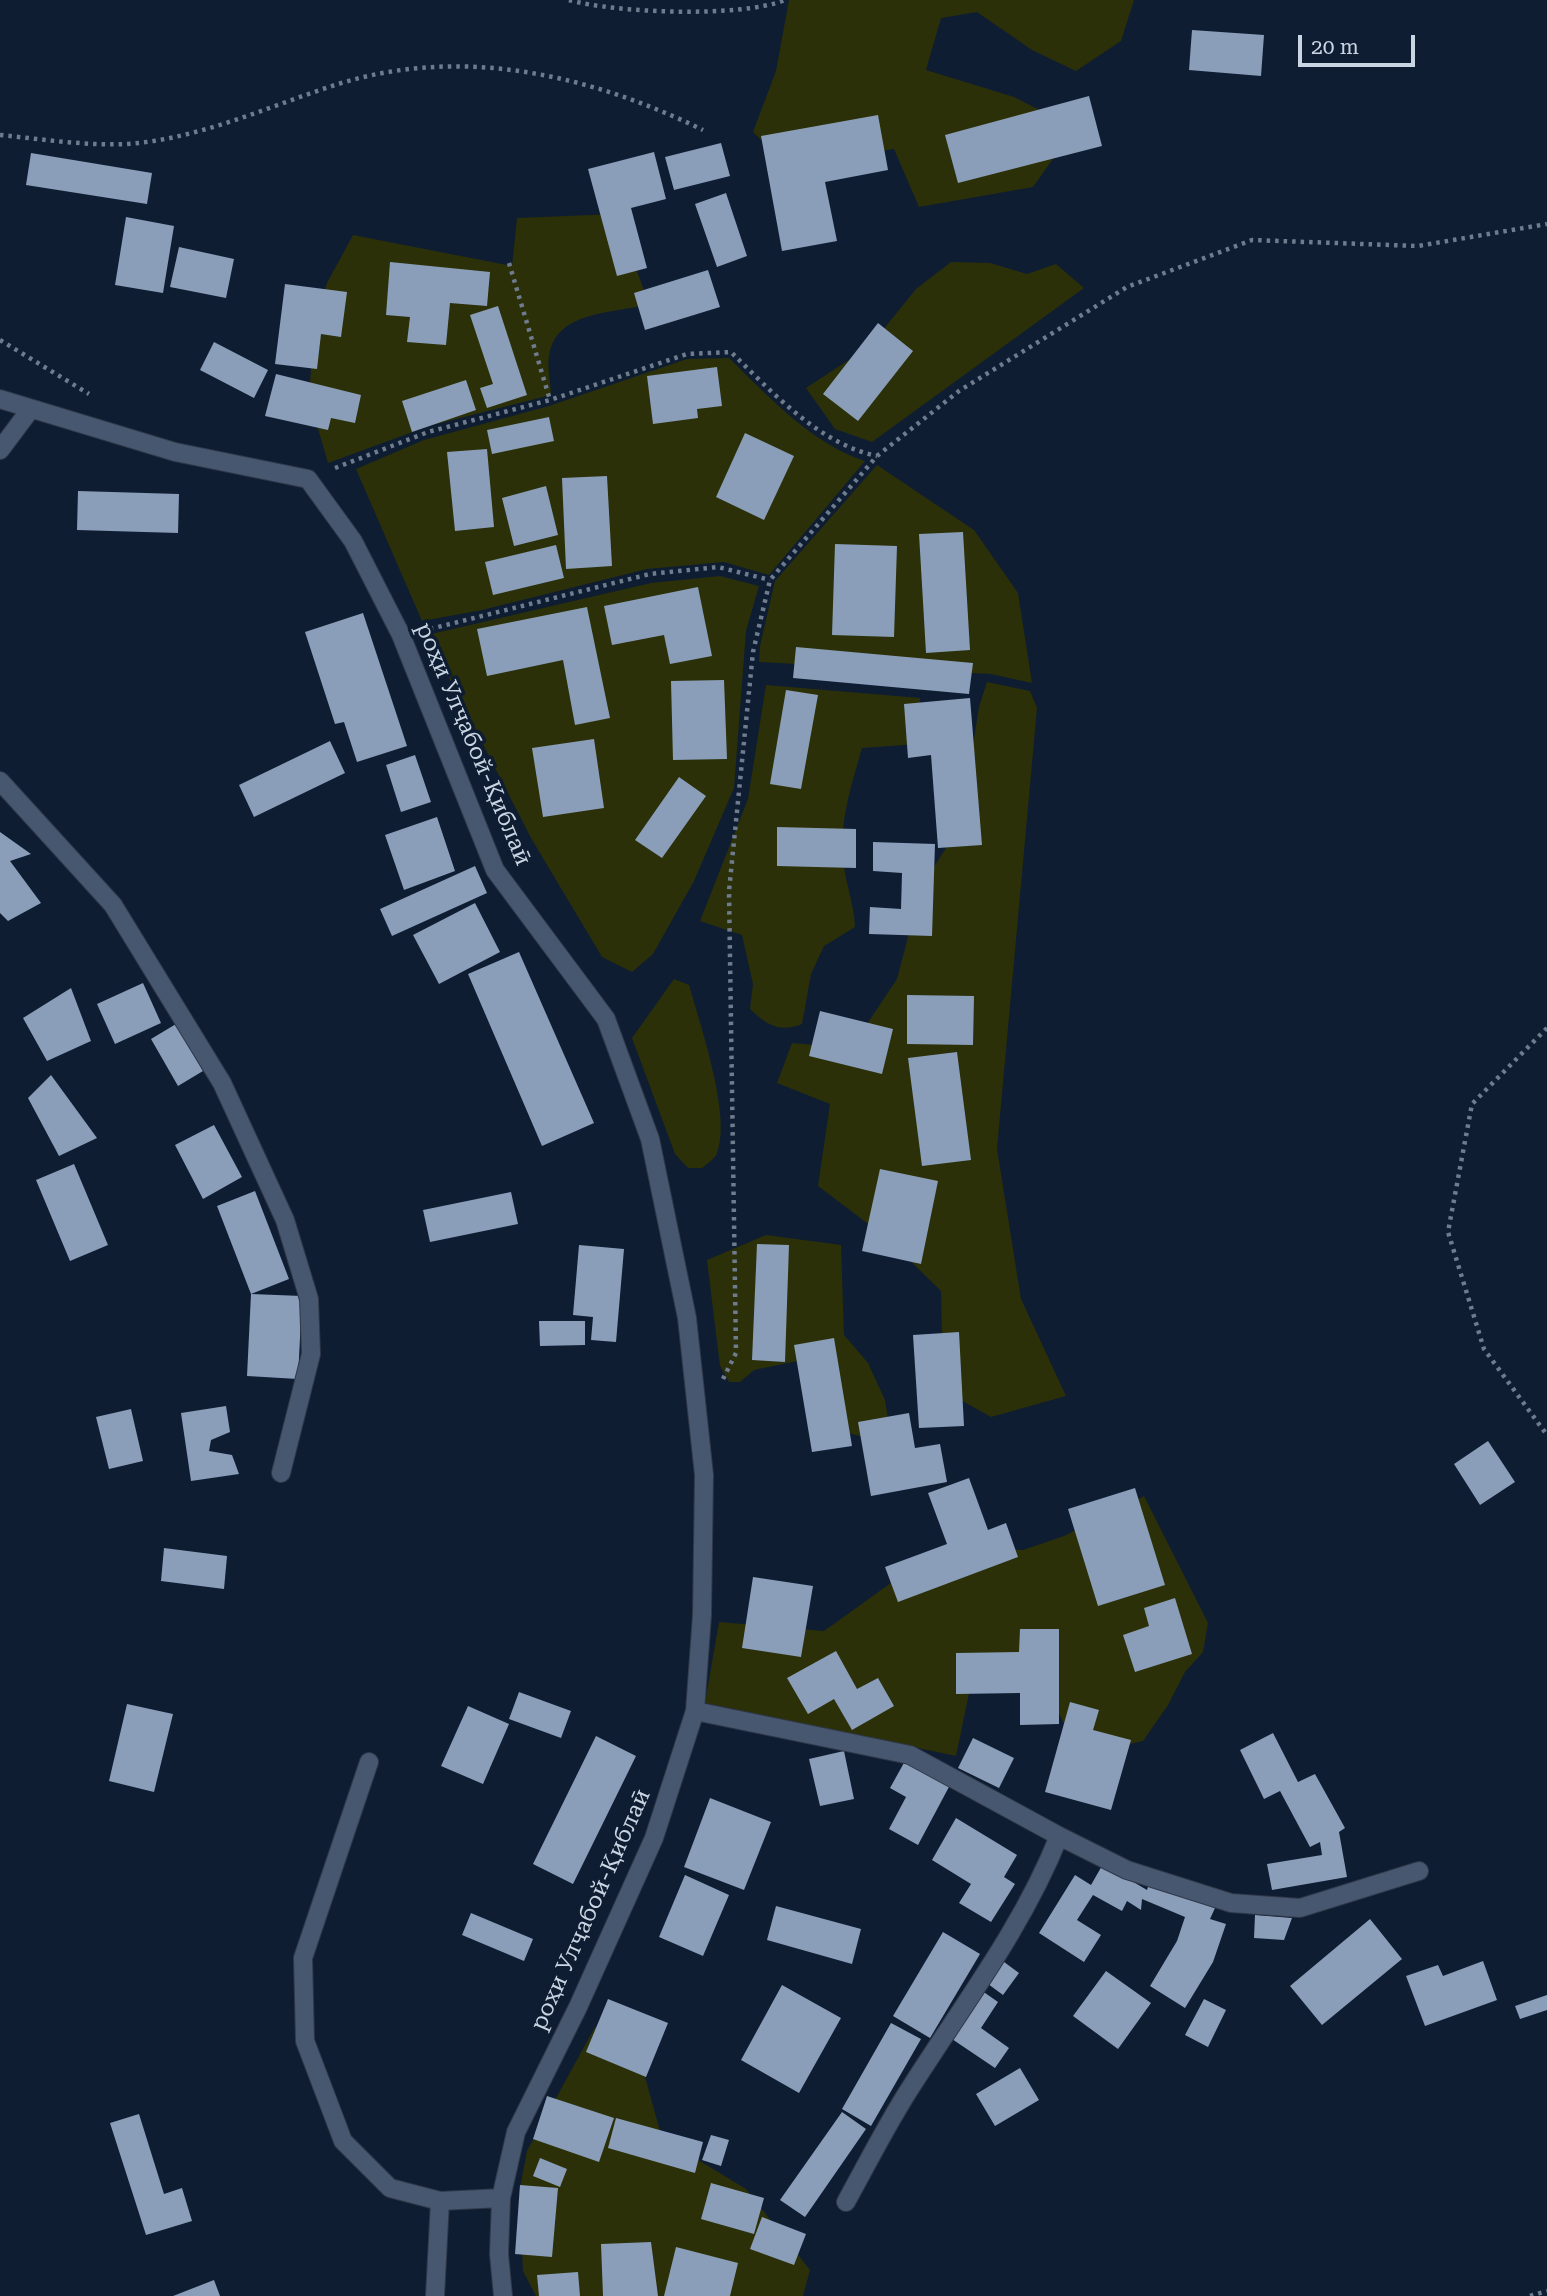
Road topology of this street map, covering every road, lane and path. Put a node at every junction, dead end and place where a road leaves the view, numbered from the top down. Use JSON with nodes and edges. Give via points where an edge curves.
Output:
{"nodes":[{"id":1,"x":569,"y":0,"type":"edge"},
{"id":2,"x":767,"y":0,"type":"edge"},
{"id":3,"x":785,"y":0,"type":"edge"},
{"id":4,"x":769,"y":7,"type":"junction"},
{"id":5,"x":703,"y":130,"type":"dead end"},
{"id":6,"x":0,"y":135,"type":"edge"},
{"id":7,"x":1547,"y":224,"type":"edge"},
{"id":8,"x":509,"y":263,"type":"dead end"},
{"id":9,"x":0,"y":399,"type":"edge"},
{"id":10,"x":550,"y":400,"type":"junction"},
{"id":11,"x":30,"y":410,"type":"junction"},
{"id":12,"x":0,"y":450,"type":"edge"},
{"id":13,"x":877,"y":456,"type":"junction"},
{"id":14,"x":308,"y":479,"type":"junction"},
{"id":15,"x":770,"y":580,"type":"junction"},
{"id":16,"x":401,"y":635,"type":"junction"},
{"id":17,"x":0,"y":780,"type":"edge"},
{"id":18,"x":1547,"y":1028,"type":"edge"},
{"id":19,"x":696,"y":1404,"type":"junction"},
{"id":20,"x":1547,"y":1435,"type":"edge"},
{"id":21,"x":281,"y":1473,"type":"dead end"},
{"id":22,"x":695,"y":1711,"type":"junction"},
{"id":23,"x":369,"y":1762,"type":"dead end"},
{"id":24,"x":1059,"y":1836,"type":"junction"},
{"id":25,"x":1419,"y":1871,"type":"dead end"},
{"id":26,"x":501,"y":2198,"type":"junction"},
{"id":27,"x":440,"y":2202,"type":"junction"},
{"id":28,"x":846,"y":2202,"type":"dead end"},
{"id":29,"x":1547,"y":2291,"type":"edge"},
{"id":30,"x":435,"y":2296,"type":"edge"},
{"id":31,"x":503,"y":2296,"type":"edge"},
{"id":32,"x":1530,"y":2296,"type":"edge"}],
"edges":[{"from":1,"to":4,"type":"path","via":[[672,12]]},
{"from":2,"to":4,"type":"path"},
{"from":3,"to":4,"type":"path"},
{"from":5,"to":6,"type":"path","via":[[605,89],[495,66],[458,64],[388,71],[210,128],[127,144]]},
{"from":7,"to":13,"type":"path","via":[[1418,246],[1252,240],[1128,287],[959,391]]},
{"from":8,"to":10,"type":"path"},
{"from":9,"to":11,"type":"street"},
{"from":10,"to":13,"type":"path","via":[[687,354],[731,352],[785,404],[851,451]]},
{"from":10,"to":14,"type":"path","via":[[428,432]]},
{"from":11,"to":12,"type":"street"},
{"from":11,"to":14,"type":"street","via":[[175,452]]},
{"from":13,"to":15,"type":"path"},
{"from":14,"to":16,"type":"street","name":"роҳи Улҷабой-Қиблаӣ","via":[[353,541]]},
{"from":15,"to":16,"type":"path","via":[[719,567],[650,574]]},
{"from":15,"to":19,"type":"path","via":[[753,652],[729,891],[736,1353],[727,1374]]},
{"from":16,"to":19,"type":"street","name":"роҳи Улҷабой-Қиблаӣ","via":[[495,870],[606,1019],[650,1139],[687,1318]]},
{"from":17,"to":21,"type":"street","via":[[113,905],[222,1083],[285,1220],[309,1299],[311,1353]]},
{"from":18,"to":20,"type":"path","via":[[1472,1104],[1448,1232],[1484,1349]]},
{"from":19,"to":22,"type":"street","name":"роҳи Улҷабой-Қиблаӣ","via":[[705,1475]]},
{"from":22,"to":24,"type":"street","via":[[911,1755]]},
{"from":22,"to":26,"type":"street","name":"роҳи Улҷабой-Қиблаӣ","via":[[654,1838],[516,2132]]},
{"from":23,"to":27,"type":"street","via":[[303,1958],[305,2041],[343,2141],[390,2188]]},
{"from":24,"to":25,"type":"street","via":[[1127,1870],[1231,1903],[1300,1908]]},
{"from":24,"to":28,"type":"street","via":[[1020,1922],[909,2090]]},
{"from":26,"to":27,"type":"street"},
{"from":26,"to":31,"type":"street","name":"роҳи Улҷабой-Қиблаӣ"},
{"from":27,"to":30,"type":"street"},
{"from":29,"to":32,"type":"path"}]}
